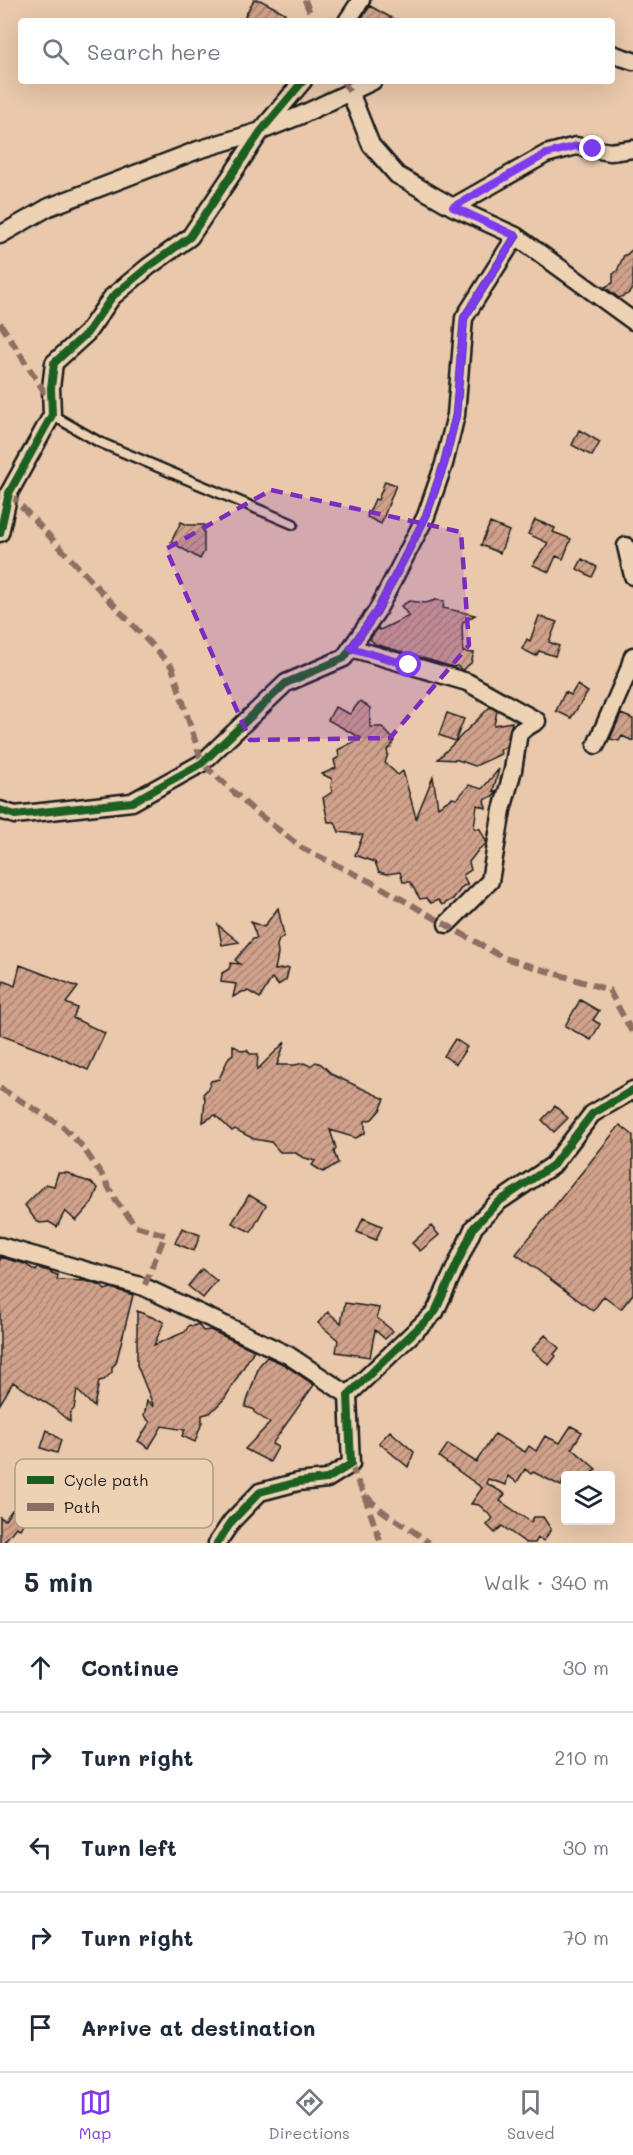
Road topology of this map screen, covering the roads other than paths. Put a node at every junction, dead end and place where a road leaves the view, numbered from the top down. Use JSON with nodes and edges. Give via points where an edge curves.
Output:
{"nodes":[{"id":1,"x":361,"y":0,"type":"edge"},
{"id":2,"x":349,"y":18,"type":"edge"},
{"id":3,"x":615,"y":55,"type":"edge"},
{"id":4,"x":633,"y":61,"type":"edge"},
{"id":5,"x":300,"y":84,"type":"edge"},
{"id":6,"x":367,"y":84,"type":"edge"},
{"id":7,"x":350,"y":92,"type":"junction"},
{"id":8,"x":261,"y":131,"type":"junction"},
{"id":9,"x":633,"y":148,"type":"edge"},
{"id":10,"x":453,"y":207,"type":"junction"},
{"id":11,"x":0,"y":235,"type":"edge"},
{"id":12,"x":516,"y":236,"type":"junction"},
{"id":13,"x":633,"y":321,"type":"edge"},
{"id":14,"x":52,"y":415,"type":"junction"},
{"id":15,"x":293,"y":524,"type":"dead end"},
{"id":16,"x":0,"y":533,"type":"edge"},
{"id":17,"x":633,"y":549,"type":"edge"},
{"id":18,"x":633,"y":576,"type":"edge"},
{"id":19,"x":351,"y":648,"type":"junction"},
{"id":20,"x":633,"y":656,"type":"edge"},
{"id":21,"x":627,"y":690,"type":"edge"},
{"id":22,"x":596,"y":745,"type":"dead end"},
{"id":23,"x":0,"y":810,"type":"edge"},
{"id":24,"x":447,"y":924,"type":"dead end"},
{"id":25,"x":633,"y":1090,"type":"edge"},
{"id":26,"x":0,"y":1246,"type":"edge"},
{"id":27,"x":348,"y":1395,"type":"junction"},
{"id":28,"x":217,"y":1543,"type":"edge"}],
"edges":[{"from":1,"to":2,"type":"street"},
{"from":3,"to":4,"type":"street"},
{"from":5,"to":8,"type":"street"},
{"from":6,"to":7,"type":"street"},
{"from":7,"to":8,"type":"street"},
{"from":7,"to":10,"type":"street","via":[[371,145],[397,175]]},
{"from":8,"to":11,"type":"street","via":[[224,140],[49,207]]},
{"from":8,"to":14,"type":"street","via":[[190,237],[111,297],[87,333],[54,363]]},
{"from":9,"to":10,"type":"street","via":[[610,152],[576,146],[546,154]]},
{"from":10,"to":12,"type":"street"},
{"from":12,"to":13,"type":"street"},
{"from":12,"to":19,"type":"street","via":[[464,318],[456,415],[426,516],[377,611]]},
{"from":14,"to":15,"type":"lane","via":[[99,442]]},
{"from":14,"to":16,"type":"street","via":[[9,493]]},
{"from":17,"to":18,"type":"street","via":[[626,546]]},
{"from":19,"to":23,"type":"street","via":[[344,658],[285,683],[202,763],[132,802],[15,815]]},
{"from":19,"to":24,"type":"street","via":[[467,682],[537,721],[519,732],[490,881]]},
{"from":20,"to":21,"type":"street"},
{"from":21,"to":22,"type":"street"},
{"from":25,"to":27,"type":"street","via":[[592,1114],[553,1165],[497,1203],[474,1227],[435,1312]]},
{"from":26,"to":27,"type":"street","via":[[144,1287],[288,1355]]},
{"from":27,"to":28,"type":"street","via":[[351,1464],[327,1479],[260,1492],[231,1521]]}]}
